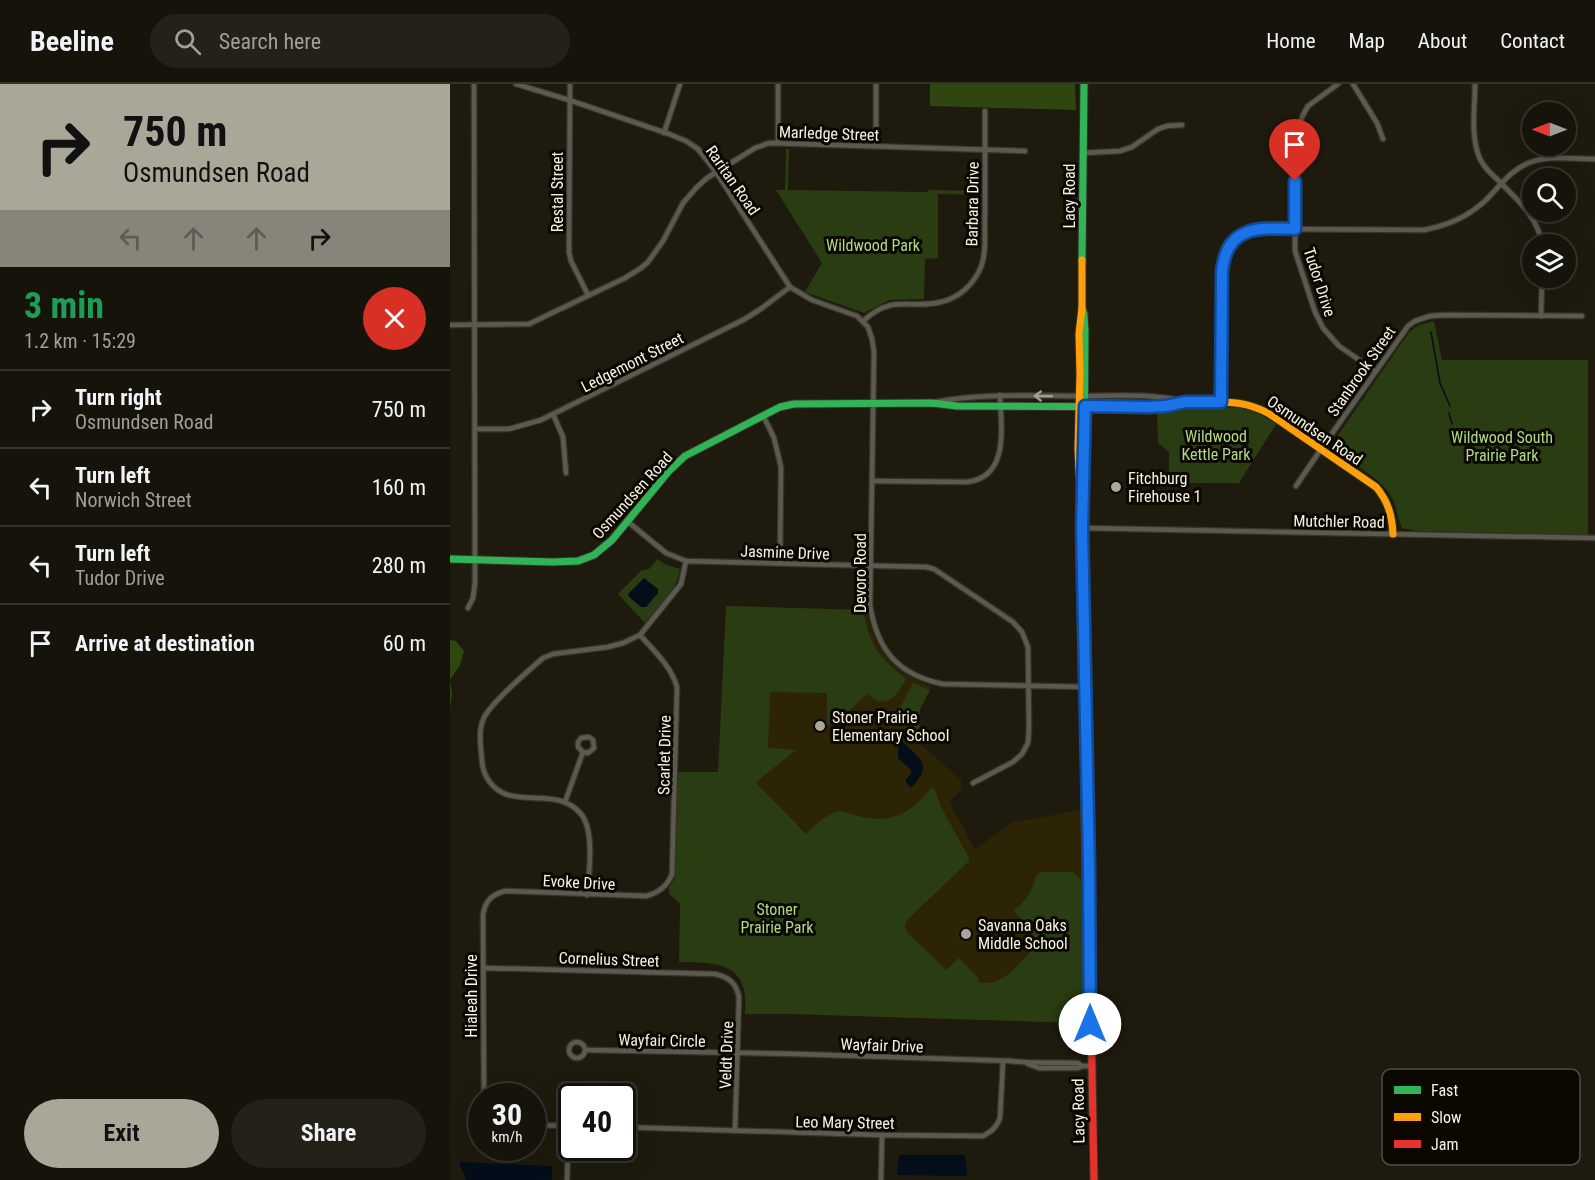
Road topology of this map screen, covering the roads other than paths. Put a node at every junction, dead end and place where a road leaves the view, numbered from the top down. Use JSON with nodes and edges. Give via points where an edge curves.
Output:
{"nodes":[{"id":1,"x":474,"y":84,"type":"edge"},
{"id":2,"x":516,"y":84,"type":"edge"},
{"id":3,"x":570,"y":84,"type":"edge"},
{"id":4,"x":680,"y":84,"type":"edge"},
{"id":5,"x":778,"y":84,"type":"edge"},
{"id":6,"x":876,"y":84,"type":"edge"},
{"id":7,"x":1084,"y":84,"type":"edge"},
{"id":8,"x":1338,"y":84,"type":"edge"},
{"id":9,"x":1353,"y":84,"type":"edge"},
{"id":10,"x":1475,"y":84,"type":"edge"},
{"id":11,"x":569,"y":100,"type":"junction"},
{"id":12,"x":986,"y":111,"type":"dead end"},
{"id":13,"x":1182,"y":125,"type":"dead end"},
{"id":14,"x":664,"y":133,"type":"junction"},
{"id":15,"x":1383,"y":139,"type":"dead end"},
{"id":16,"x":777,"y":143,"type":"junction"},
{"id":17,"x":876,"y":146,"type":"junction"},
{"id":18,"x":985,"y":150,"type":"junction"},
{"id":19,"x":1025,"y":151,"type":"dead end"},
{"id":20,"x":1083,"y":153,"type":"junction"},
{"id":21,"x":1595,"y":159,"type":"edge"},
{"id":22,"x":716,"y":172,"type":"junction"},
{"id":23,"x":1501,"y":184,"type":"junction"},
{"id":24,"x":1295,"y":229,"type":"junction"},
{"id":25,"x":1540,"y":234,"type":"edge"},
{"id":26,"x":790,"y":287,"type":"junction"},
{"id":27,"x":1542,"y":288,"type":"edge"},
{"id":28,"x":588,"y":295,"type":"junction"},
{"id":29,"x":1541,"y":316,"type":"junction"},
{"id":30,"x":1582,"y":316,"type":"dead end"},
{"id":31,"x":863,"y":321,"type":"junction"},
{"id":32,"x":450,"y":325,"type":"edge"},
{"id":33,"x":474,"y":325,"type":"junction"},
{"id":34,"x":1375,"y":371,"type":"junction"},
{"id":35,"x":1000,"y":395,"type":"junction"},
{"id":36,"x":1082,"y":396,"type":"junction"},
{"id":37,"x":1134,"y":396,"type":"junction"},
{"id":38,"x":1185,"y":402,"type":"junction"},
{"id":39,"x":1221,"y":402,"type":"junction"},
{"id":40,"x":873,"y":403,"type":"junction"},
{"id":41,"x":932,"y":403,"type":"junction"},
{"id":42,"x":1000,"y":405,"type":"junction"},
{"id":43,"x":1082,"y":406,"type":"junction"},
{"id":44,"x":1133,"y":407,"type":"junction"},
{"id":45,"x":553,"y":414,"type":"junction"},
{"id":46,"x":763,"y":415,"type":"junction"},
{"id":47,"x":475,"y":429,"type":"junction"},
{"id":48,"x":1321,"y":449,"type":"junction"},
{"id":49,"x":566,"y":473,"type":"dead end"},
{"id":50,"x":873,"y":481,"type":"junction"},
{"id":51,"x":1296,"y":486,"type":"dead end"},
{"id":52,"x":627,"y":521,"type":"junction"},
{"id":53,"x":1082,"y":528,"type":"junction"},
{"id":54,"x":1394,"y":534,"type":"junction"},
{"id":55,"x":1595,"y":538,"type":"edge"},
{"id":56,"x":450,"y":559,"type":"edge"},
{"id":57,"x":475,"y":560,"type":"junction"},
{"id":58,"x":686,"y":561,"type":"junction"},
{"id":59,"x":780,"y":563,"type":"junction"},
{"id":60,"x":871,"y":566,"type":"junction"},
{"id":61,"x":468,"y":608,"type":"dead end"},
{"id":62,"x":640,"y":634,"type":"junction"},
{"id":63,"x":1029,"y":687,"type":"junction"},
{"id":64,"x":1086,"y":687,"type":"junction"},
{"id":65,"x":583,"y":752,"type":"dead end"},
{"id":66,"x":973,"y":783,"type":"dead end"},
{"id":67,"x":565,"y":802,"type":"junction"},
{"id":68,"x":664,"y":886,"type":"joint"},
{"id":69,"x":587,"y":895,"type":"junction"},
{"id":70,"x":490,"y":897,"type":"joint"},
{"id":71,"x":484,"y":968,"type":"junction"},
{"id":72,"x":732,"y":982,"type":"joint"},
{"id":73,"x":586,"y":1050,"type":"dead end"},
{"id":74,"x":738,"y":1053,"type":"junction"},
{"id":75,"x":1003,"y":1061,"type":"junction"},
{"id":76,"x":1091,"y":1066,"type":"junction"},
{"id":77,"x":484,"y":1083,"type":"edge"},
{"id":78,"x":636,"y":1127,"type":"edge"},
{"id":79,"x":735,"y":1131,"type":"junction"},
{"id":80,"x":882,"y":1135,"type":"junction"},
{"id":81,"x":568,"y":1161,"type":"edge"},
{"id":82,"x":567,"y":1180,"type":"edge"},
{"id":83,"x":881,"y":1180,"type":"edge"},
{"id":84,"x":1094,"y":1180,"type":"edge"}],
"edges":[{"from":1,"to":33,"type":"street"},
{"from":2,"to":11,"type":"street","name":"Raritan Road"},
{"from":3,"to":11,"type":"street","name":"Restal Street"},
{"from":4,"to":14,"type":"street"},
{"from":5,"to":16,"type":"street"},
{"from":6,"to":17,"type":"street"},
{"from":7,"to":20,"type":"street","name":"Lacy Road"},
{"from":8,"to":24,"type":"street","name":"Tudor Drive","via":[[1308,106],[1298,127]]},
{"from":9,"to":15,"type":"street"},
{"from":10,"to":23,"type":"street","via":[[1477,149],[1482,163]]},
{"from":11,"to":14,"type":"street","name":"Raritan Road"},
{"from":11,"to":28,"type":"street","name":"Restal Street","via":[[569,252]]},
{"from":12,"to":18,"type":"street","name":"Barbara Drive"},
{"from":13,"to":20,"type":"street","via":[[1158,129],[1120,151]]},
{"from":14,"to":22,"type":"street","name":"Raritan Road","via":[[698,149]]},
{"from":16,"to":17,"type":"street","name":"Marledge Street"},
{"from":16,"to":22,"type":"street","name":"Marledge Street","via":[[755,148]]},
{"from":17,"to":18,"type":"street","name":"Marledge Street"},
{"from":18,"to":19,"type":"street","name":"Marledge Street"},
{"from":18,"to":31,"type":"street","name":"Barbara Drive","via":[[983,256],[971,283],[951,299],[932,304],[893,304]]},
{"from":20,"to":36,"type":"street","name":"Lacy Road"},
{"from":21,"to":23,"type":"street","via":[[1539,160],[1521,166]]},
{"from":22,"to":26,"type":"street","name":"Raritan Road"},
{"from":22,"to":28,"type":"street","name":"Marledge Street","via":[[683,203],[648,262]]},
{"from":23,"to":24,"type":"street","via":[[1475,209],[1445,226],[1424,230]]},
{"from":23,"to":25,"type":"street","via":[[1535,221]]},
{"from":24,"to":34,"type":"street","name":"Tudor Drive","via":[[1295,251],[1323,328],[1339,346]]},
{"from":24,"to":39,"type":"street","via":[[1250,231],[1227,248],[1222,271]]},
{"from":26,"to":31,"type":"street","name":"Raritan Road"},
{"from":26,"to":45,"type":"street","name":"Ledgemont Street","via":[[745,319]]},
{"from":27,"to":29,"type":"street"},
{"from":28,"to":33,"type":"street","name":"Marledge Street","via":[[529,324]]},
{"from":29,"to":30,"type":"street","name":"Stanbrook Street"},
{"from":29,"to":34,"type":"street","name":"Stanbrook Street","via":[[1446,315],[1415,321]]},
{"from":31,"to":40,"type":"street","name":"Devoro Road","via":[[874,352]]},
{"from":32,"to":33,"type":"street","name":"Marledge Street"},
{"from":33,"to":47,"type":"street"},
{"from":34,"to":48,"type":"street","name":"Stanbrook Street"},
{"from":36,"to":35,"type":"street","name":"Osmundsen Road","one_way":true},
{"from":35,"to":41,"type":"street","name":"Osmundsen Road"},
{"from":35,"to":42,"type":"street"},
{"from":36,"to":37,"type":"street","name":"Osmundsen Road"},
{"from":36,"to":43,"type":"street","name":"Lacy Road"},
{"from":37,"to":38,"type":"street","name":"Osmundsen Road"},
{"from":37,"to":44,"type":"street"},
{"from":38,"to":39,"type":"street","name":"Osmundsen Road"},
{"from":38,"to":44,"type":"street","name":"Osmundsen Road"},
{"from":39,"to":48,"type":"street","name":"Osmundsen Road","via":[[1258,407]]},
{"from":40,"to":41,"type":"street","name":"Osmundsen Road"},
{"from":40,"to":46,"type":"street","name":"Osmundsen Road","via":[[794,404]]},
{"from":40,"to":50,"type":"street","name":"Devoro Road"},
{"from":41,"to":42,"type":"street","name":"Osmundsen Road"},
{"from":42,"to":43,"type":"street","name":"Osmundsen Road"},
{"from":42,"to":50,"type":"street","via":[[1000,452],[992,468],[981,477],[966,482]]},
{"from":43,"to":44,"type":"street","name":"Osmundsen Road"},
{"from":43,"to":53,"type":"street","name":"Lacy Road","via":[[1078,467]]},
{"from":45,"to":47,"type":"street","name":"Ledgemont Street","via":[[509,429]]},
{"from":45,"to":49,"type":"street","via":[[562,437]]},
{"from":46,"to":52,"type":"street","name":"Osmundsen Road","via":[[685,456]]},
{"from":46,"to":59,"type":"street","via":[[781,467]]},
{"from":47,"to":57,"type":"street"},
{"from":48,"to":51,"type":"street","name":"Stanbrook Street"},
{"from":48,"to":54,"type":"street","name":"Osmundsen Road","via":[[1376,487],[1390,508]]},
{"from":50,"to":60,"type":"street","name":"Devoro Road"},
{"from":52,"to":57,"type":"street","name":"Osmundsen Road","via":[[602,550],[578,561]]},
{"from":52,"to":58,"type":"street","name":"Jasmine Drive","via":[[666,553]]},
{"from":53,"to":54,"type":"street","name":"Mutchler Road"},
{"from":53,"to":64,"type":"street","name":"Lacy Road"},
{"from":54,"to":55,"type":"street","name":"Mutchler Road"},
{"from":56,"to":57,"type":"street","name":"Osmundsen Road"},
{"from":57,"to":61,"type":"street","via":[[473,598]]},
{"from":58,"to":59,"type":"street","name":"Jasmine Drive"},
{"from":58,"to":62,"type":"street","via":[[681,584]]},
{"from":59,"to":60,"type":"street","name":"Jasmine Drive"},
{"from":60,"to":63,"type":"street","name":"Jasmine Drive","via":[[934,569],[1013,621],[1028,647]]},
{"from":60,"to":63,"type":"street","name":"Devoro Road","via":[[870,605],[875,629],[887,652],[908,671],[943,684]]},
{"from":62,"to":67,"type":"street","via":[[608,647],[543,658],[482,720],[482,765],[489,782],[507,795]]},
{"from":62,"to":68,"type":"street","name":"Scarlet Drive","via":[[670,670],[677,687],[673,866]]},
{"from":63,"to":64,"type":"street","name":"Devoro Road"},
{"from":63,"to":66,"type":"street","name":"Jasmine Drive","via":[[1025,749],[1013,762]]},
{"from":64,"to":76,"type":"street","name":"Lacy Road"},
{"from":65,"to":67,"type":"street"},
{"from":67,"to":69,"type":"street","via":[[580,813],[588,832]]},
{"from":68,"to":69,"type":"street","name":"Evoke Drive","via":[[646,896]]},
{"from":69,"to":70,"type":"street","name":"Evoke Drive","via":[[505,891]]},
{"from":70,"to":71,"type":"street","name":"Hialeah Drive","via":[[483,915]]},
{"from":71,"to":72,"type":"street","name":"Cornelius Street","via":[[715,974]]},
{"from":71,"to":77,"type":"street","name":"Hialeah Drive"},
{"from":72,"to":74,"type":"street","name":"Veldt Drive","via":[[739,997]]},
{"from":73,"to":74,"type":"street","name":"Wayfair Circle"},
{"from":74,"to":75,"type":"street","name":"Wayfair Drive"},
{"from":74,"to":79,"type":"street","name":"Veldt Drive"},
{"from":75,"to":76,"type":"street","name":"Wayfair Drive","via":[[1039,1068]]},
{"from":75,"to":80,"type":"street","name":"Leo Mary Street","via":[[1000,1118],[991,1132],[977,1137]]},
{"from":76,"to":84,"type":"street","name":"Lacy Road"},
{"from":78,"to":79,"type":"street","name":"Leo Mary Street"},
{"from":79,"to":80,"type":"street","name":"Leo Mary Street"},
{"from":80,"to":83,"type":"street"},
{"from":81,"to":82,"type":"street"}]}
